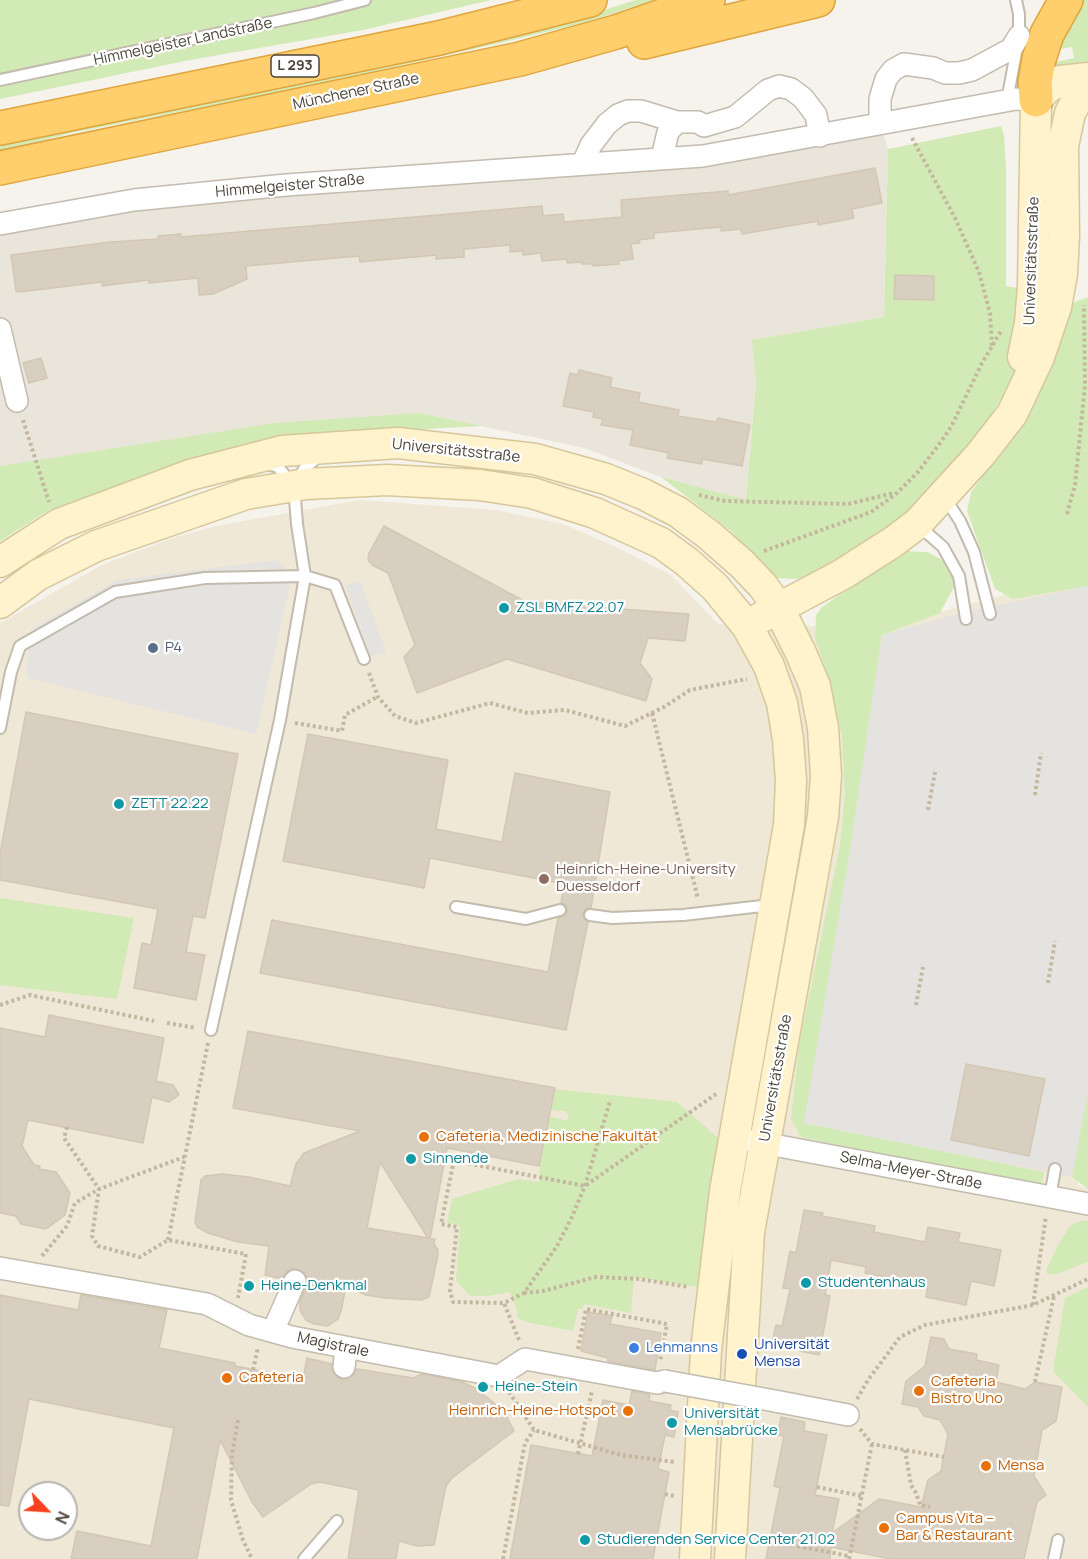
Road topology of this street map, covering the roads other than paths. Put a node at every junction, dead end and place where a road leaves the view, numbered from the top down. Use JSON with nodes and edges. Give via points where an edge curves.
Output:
{"nodes":[{"id":1,"x":365,"y":0,"type":"edge"},
{"id":2,"x":590,"y":0,"type":"edge"},
{"id":3,"x":708,"y":0,"type":"edge"},
{"id":4,"x":818,"y":0,"type":"edge"},
{"id":5,"x":1016,"y":0,"type":"edge"},
{"id":6,"x":1066,"y":0,"type":"edge"},
{"id":7,"x":1019,"y":36,"type":"junction"},
{"id":8,"x":520,"y":58,"type":"junction"},
{"id":9,"x":1088,"y":78,"type":"edge"},
{"id":10,"x":0,"y":80,"type":"edge"},
{"id":11,"x":1088,"y":86,"type":"edge"},
{"id":12,"x":1021,"y":101,"type":"junction"},
{"id":13,"x":677,"y":122,"type":"junction"},
{"id":14,"x":880,"y":122,"type":"junction"},
{"id":15,"x":704,"y":126,"type":"junction"},
{"id":16,"x":0,"y":128,"type":"edge"},
{"id":17,"x":1065,"y":134,"type":"junction"},
{"id":18,"x":820,"y":136,"type":"junction"},
{"id":19,"x":703,"y":156,"type":"junction"},
{"id":20,"x":662,"y":158,"type":"junction"},
{"id":21,"x":583,"y":163,"type":"junction"},
{"id":22,"x":0,"y":168,"type":"edge"},
{"id":23,"x":0,"y":224,"type":"edge"},
{"id":24,"x":0,"y":329,"type":"edge"},
{"id":25,"x":16,"y":401,"type":"road end"},
{"id":26,"x":328,"y":446,"type":"junction"},
{"id":27,"x":980,"y":455,"type":"junction"},
{"id":28,"x":251,"y":458,"type":"junction"},
{"id":29,"x":294,"y":486,"type":"junction"},
{"id":30,"x":944,"y":495,"type":"junction"},
{"id":31,"x":917,"y":524,"type":"junction"},
{"id":32,"x":0,"y":562,"type":"edge"},
{"id":33,"x":305,"y":576,"type":"junction"},
{"id":34,"x":0,"y":603,"type":"edge"},
{"id":35,"x":778,"y":607,"type":"junction"},
{"id":36,"x":990,"y":614,"type":"dead end"},
{"id":37,"x":966,"y":620,"type":"dead end"},
{"id":38,"x":747,"y":626,"type":"junction"},
{"id":39,"x":364,"y":659,"type":"road end"},
{"id":40,"x":0,"y":728,"type":"edge"},
{"id":41,"x":783,"y":865,"type":"junction"},
{"id":42,"x":814,"y":867,"type":"junction"},
{"id":43,"x":775,"y":905,"type":"junction"},
{"id":44,"x":456,"y":907,"type":"dead end"},
{"id":45,"x":560,"y":910,"type":"dead end"},
{"id":46,"x":590,"y":915,"type":"dead end"},
{"id":47,"x":211,"y":1030,"type":"road end"},
{"id":48,"x":734,"y":1138,"type":"junction"},
{"id":49,"x":765,"y":1143,"type":"junction"},
{"id":50,"x":1055,"y":1169,"type":"dead end"},
{"id":51,"x":1050,"y":1197,"type":"junction"},
{"id":52,"x":1088,"y":1204,"type":"edge"},
{"id":53,"x":0,"y":1268,"type":"edge"},
{"id":54,"x":295,"y":1281,"type":"dead end"},
{"id":55,"x":262,"y":1340,"type":"junction"},
{"id":56,"x":848,"y":1415,"type":"road end"},
{"id":57,"x":338,"y":1521,"type":"dead end"},
{"id":58,"x":1058,"y":1540,"type":"dead end"},
{"id":59,"x":304,"y":1559,"type":"edge"},
{"id":60,"x":695,"y":1559,"type":"edge"},
{"id":61,"x":730,"y":1559,"type":"edge"},
{"id":62,"x":1054,"y":1559,"type":"edge"}],
"edges":[{"from":1,"to":10,"type":"lane","name":"Himmelgeister Landstraße"},
{"from":2,"to":16,"type":"highway","number":"L 293","via":[[439,38]]},
{"from":3,"to":8,"type":"highway","name":"Münchener Straße","via":[[616,32]]},
{"from":4,"to":8,"type":"highway","via":[[570,62],[555,64]]},
{"from":5,"to":7,"type":"lane"},
{"from":6,"to":12,"type":"highway","via":[[1047,34],[1035,82]]},
{"from":7,"to":12,"type":"lane"},
{"from":7,"to":14,"type":"street","via":[[1011,49],[972,70],[945,73],[904,64],[893,70],[880,99]]},
{"from":8,"to":22,"type":"highway","name":"Münchener Straße"},
{"from":9,"to":12,"type":"street","name":"Himmelgeister Straße","via":[[1060,81]]},
{"from":11,"to":17,"type":"street","name":"Universitätsstraße","via":[[1070,113]]},
{"from":12,"to":14,"type":"street","name":"Himmelgeister Straße"},
{"from":12,"to":17,"type":"street","via":[[1051,115]]},
{"from":12,"to":27,"type":"street","name":"Universitätsstraße","via":[[1033,286],[1030,323],[1016,382]]},
{"from":13,"to":15,"type":"street","via":[[698,122]]},
{"from":13,"to":20,"type":"street","via":[[668,132]]},
{"from":13,"to":21,"type":"street","via":[[628,111],[607,124],[591,144]]},
{"from":14,"to":18,"type":"street","name":"Himmelgeister Straße"},
{"from":15,"to":18,"type":"street","via":[[735,117],[768,90],[779,86],[803,98],[816,115]]},
{"from":15,"to":19,"type":"street","via":[[707,136]]},
{"from":17,"to":27,"type":"street","name":"Universitätsstraße","via":[[1064,236],[1056,307],[1025,390]]},
{"from":18,"to":19,"type":"street","name":"Himmelgeister Straße"},
{"from":19,"to":20,"type":"street","name":"Himmelgeister Straße"},
{"from":20,"to":21,"type":"street","name":"Himmelgeister Straße"},
{"from":21,"to":23,"type":"street","name":"Himmelgeister Straße","via":[[134,200]]},
{"from":24,"to":25,"type":"street"},
{"from":26,"to":28,"type":"street","name":"Universitätsstraße"},
{"from":26,"to":29,"type":"lane","via":[[304,469]]},
{"from":26,"to":35,"type":"street","name":"Universitätsstraße","via":[[398,443],[535,459],[606,479],[678,512],[742,564]]},
{"from":27,"to":30,"type":"street","name":"Universitätsstraße"},
{"from":28,"to":29,"type":"lane","via":[[278,467]]},
{"from":28,"to":32,"type":"street","name":"Universitätsstraße","via":[[190,475],[59,524]]},
{"from":29,"to":33,"type":"lane"},
{"from":29,"to":34,"type":"street","name":"Universitätsstraße","via":[[246,494],[96,546],[38,575]]},
{"from":29,"to":38,"type":"street","name":"Universitätsstraße","via":[[387,480],[480,485],[565,503],[661,543],[715,587]]},
{"from":30,"to":31,"type":"street","name":"Universitätsstraße"},
{"from":30,"to":36,"type":"lane","via":[[974,552]]},
{"from":31,"to":35,"type":"street","name":"Universitätsstraße","via":[[843,574]]},
{"from":31,"to":37,"type":"lane","via":[[943,548],[959,576]]},
{"from":33,"to":39,"type":"lane","via":[[335,585]]},
{"from":33,"to":40,"type":"lane","via":[[205,578],[115,592],[21,646],[11,672]]},
{"from":33,"to":47,"type":"lane","via":[[280,720]]},
{"from":35,"to":38,"type":"street","name":"Universitätsstraße"},
{"from":35,"to":42,"type":"street","name":"Universitätsstraße","via":[[815,686],[823,728],[826,776]]},
{"from":38,"to":41,"type":"street","name":"Universitätsstraße","via":[[772,675],[788,739],[791,781]]},
{"from":41,"to":42,"type":"street"},
{"from":41,"to":43,"type":"street","name":"Universitätsstraße"},
{"from":42,"to":49,"type":"street","name":"Universitätsstraße"},
{"from":43,"to":46,"type":"lane","via":[[612,918]]},
{"from":43,"to":48,"type":"street","name":"Universitätsstraße"},
{"from":44,"to":45,"type":"lane","via":[[526,919]]},
{"from":48,"to":49,"type":"street","name":"Selma-Meyer-Straße"},
{"from":48,"to":60,"type":"street","name":"Universitätsstraße","via":[[706,1350]]},
{"from":49,"to":51,"type":"street","name":"Selma-Meyer-Straße"},
{"from":49,"to":61,"type":"street","name":"Universitätsstraße","via":[[749,1232]]},
{"from":50,"to":51,"type":"lane"},
{"from":51,"to":52,"type":"street","name":"Selma-Meyer-Straße"},
{"from":53,"to":55,"type":"street","name":"Magistrale","via":[[207,1304],[249,1325]]},
{"from":54,"to":55,"type":"street"},
{"from":55,"to":56,"type":"street","name":"Magistrale","bridge":true,"via":[[292,1337],[345,1358],[499,1376],[525,1359]]},
{"from":57,"to":59,"type":"lane"},
{"from":58,"to":62,"type":"lane"}]}
